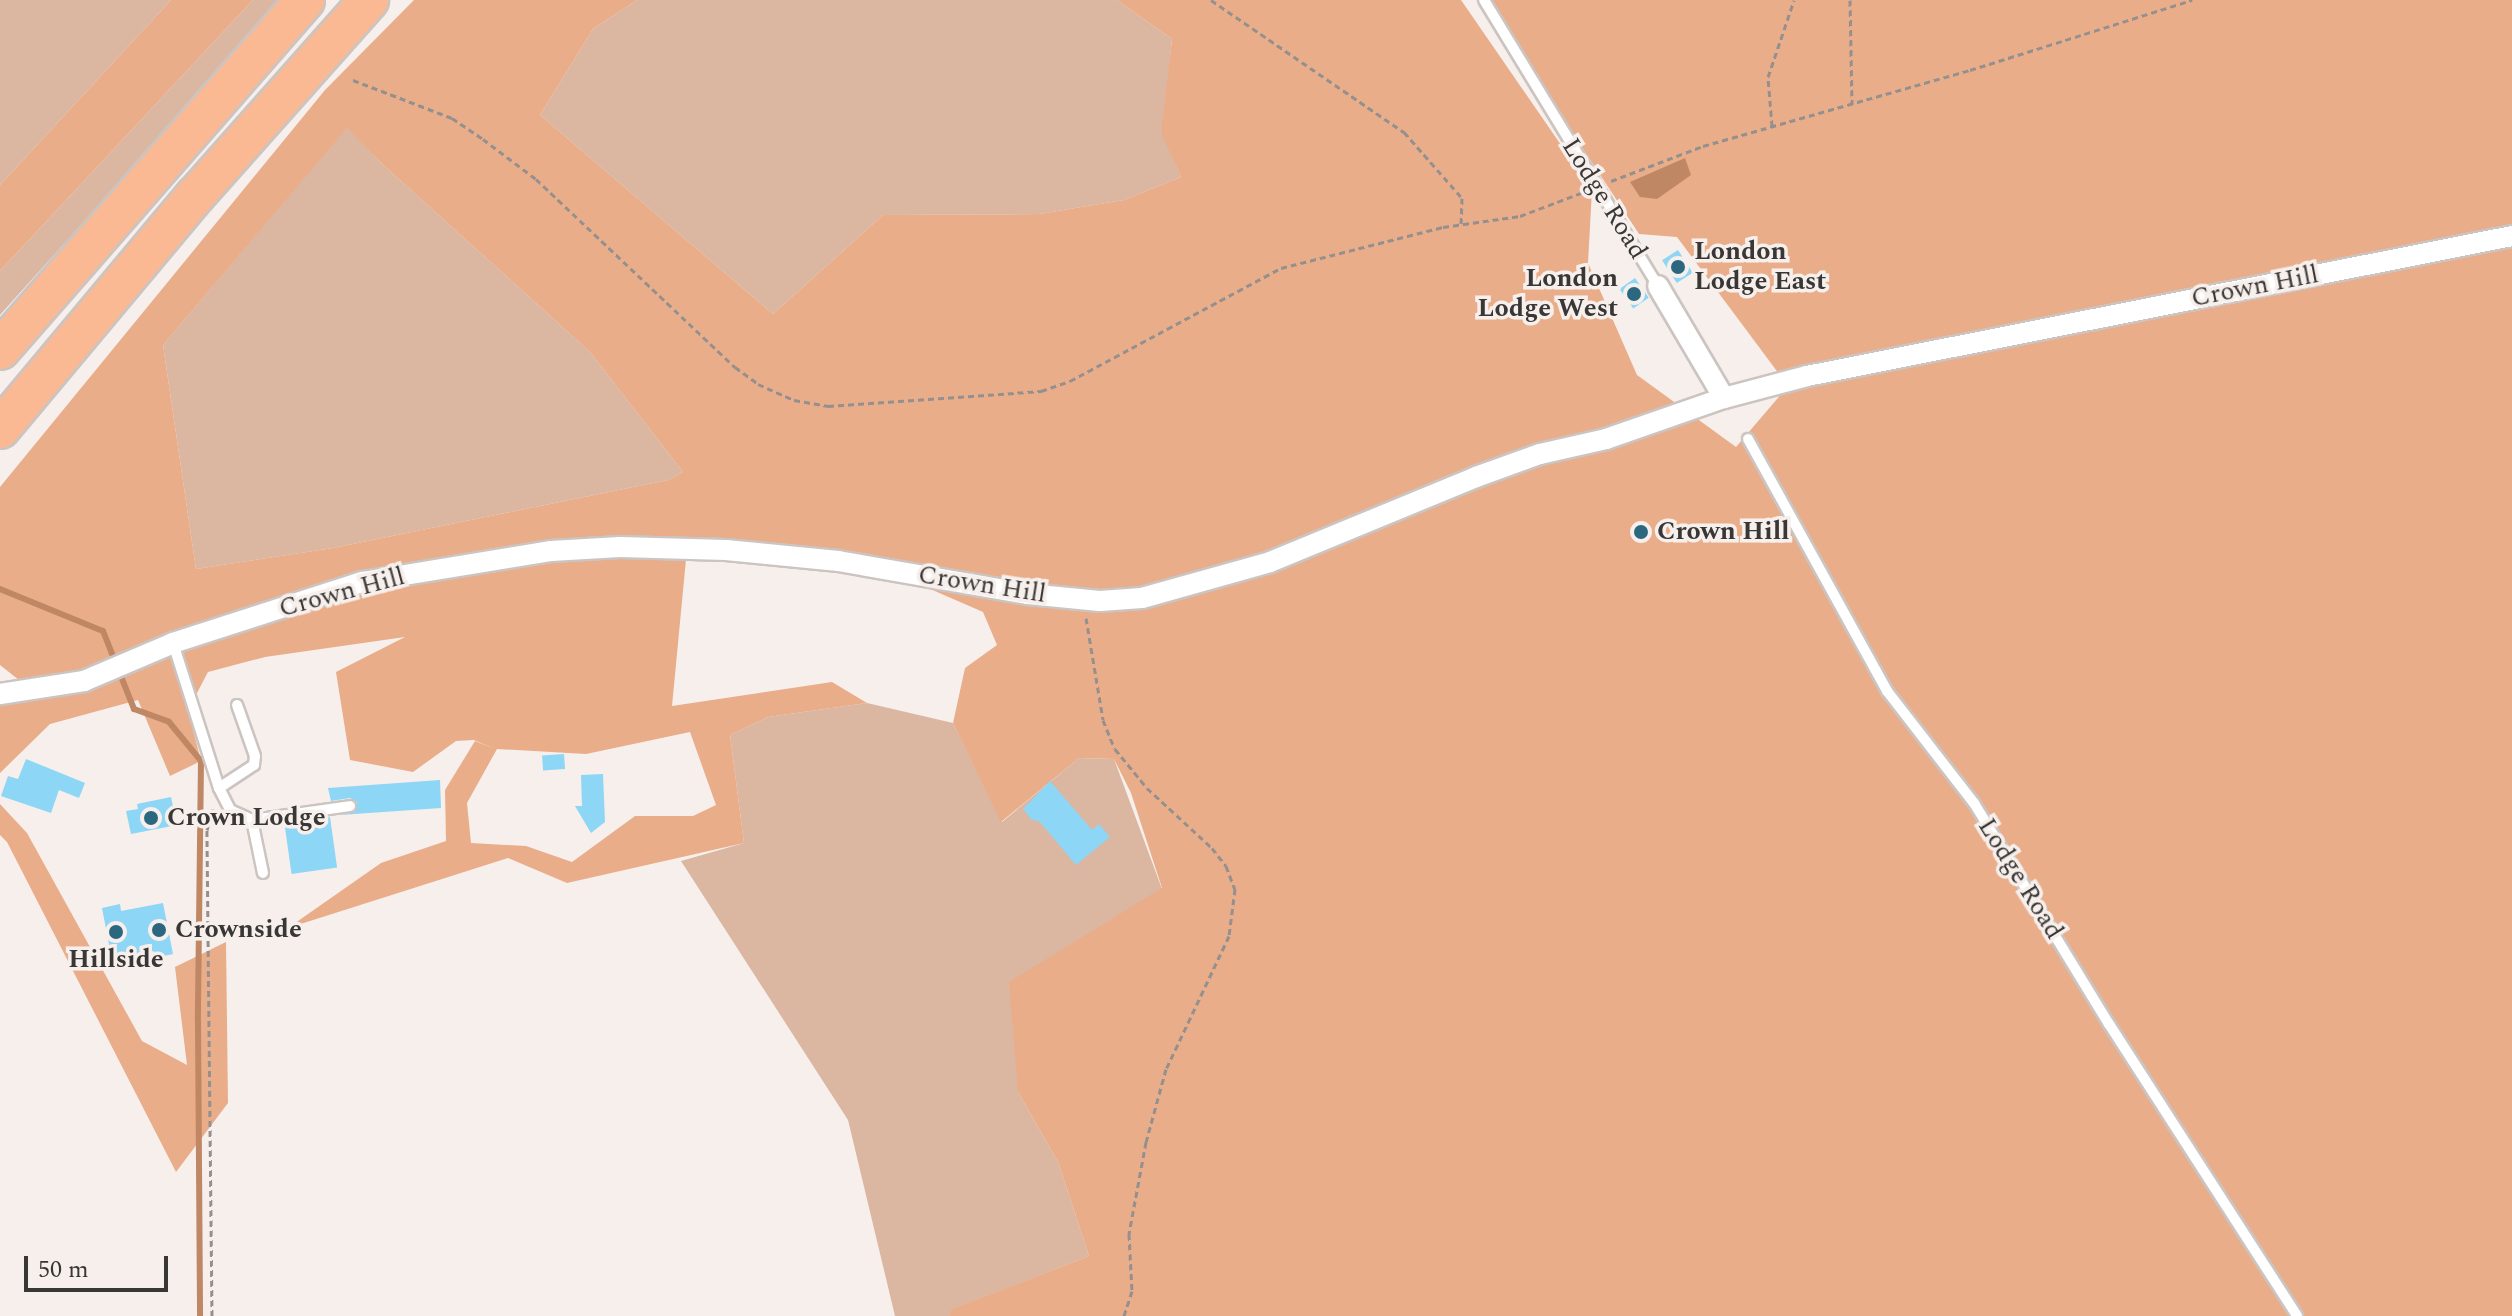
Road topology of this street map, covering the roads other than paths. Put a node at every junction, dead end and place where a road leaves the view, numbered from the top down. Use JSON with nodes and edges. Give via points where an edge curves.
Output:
{"nodes":[{"id":1,"x":305,"y":0,"type":"edge"},
{"id":2,"x":369,"y":0,"type":"edge"},
{"id":3,"x":1484,"y":0,"type":"edge"},
{"id":4,"x":2512,"y":236,"type":"edge"},
{"id":5,"x":1658,"y":286,"type":"joint"},
{"id":6,"x":0,"y":350,"type":"edge"},
{"id":7,"x":1724,"y":398,"type":"junction"},
{"id":8,"x":0,"y":429,"type":"edge"},
{"id":9,"x":1748,"y":439,"type":"dead end"},
{"id":10,"x":173,"y":643,"type":"junction"},
{"id":11,"x":0,"y":694,"type":"edge"},
{"id":12,"x":237,"y":705,"type":"dead end"},
{"id":13,"x":219,"y":788,"type":"junction"},
{"id":14,"x":350,"y":806,"type":"dead end"},
{"id":15,"x":252,"y":820,"type":"junction"},
{"id":16,"x":263,"y":873,"type":"dead end"},
{"id":17,"x":2297,"y":1316,"type":"edge"}],
"edges":[{"from":1,"to":6,"type":"highway"},
{"from":2,"to":8,"type":"highway"},
{"from":3,"to":5,"type":"lane","name":"Lodge Road"},
{"from":4,"to":7,"type":"street","name":"Crown Hill","via":[[1807,376]]},
{"from":5,"to":7,"type":"street","name":"Lodge Road"},
{"from":7,"to":10,"type":"street","name":"Crown Hill","via":[[1476,477],[1270,562],[1142,598],[1079,599],[838,561],[726,550],[620,547],[551,551],[362,582]]},
{"from":9,"to":17,"type":"lane","name":"Lodge Road","via":[[1887,691],[1974,803]]},
{"from":10,"to":11,"type":"street","name":"Crown Hill","via":[[84,681]]},
{"from":10,"to":13,"type":"lane"},
{"from":12,"to":13,"type":"lane","via":[[254,765]]},
{"from":13,"to":15,"type":"lane","via":[[230,810]]},
{"from":14,"to":15,"type":"lane"},
{"from":15,"to":16,"type":"lane"}]}
